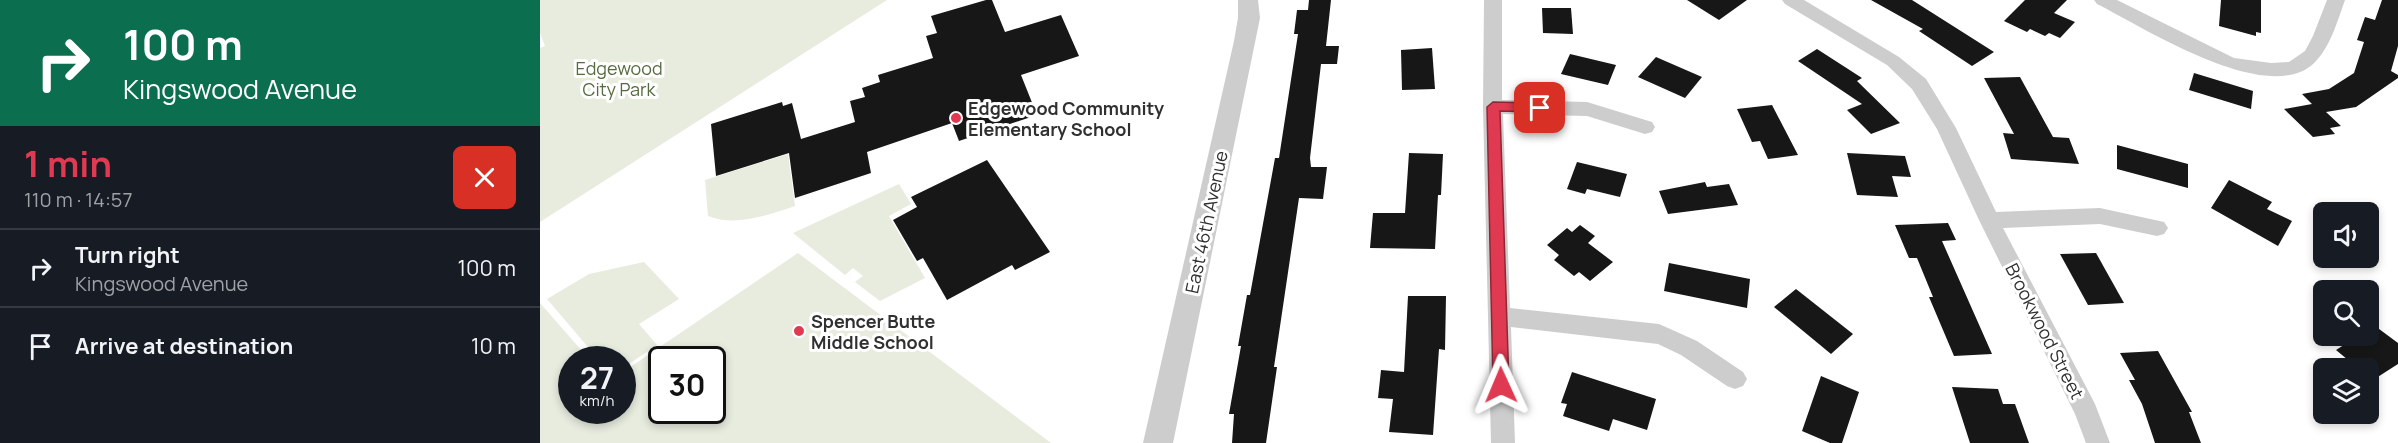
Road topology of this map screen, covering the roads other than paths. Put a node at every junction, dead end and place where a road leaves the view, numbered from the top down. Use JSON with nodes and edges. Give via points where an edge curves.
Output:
{"nodes":[{"id":1,"x":1248,"y":0,"type":"edge"},
{"id":2,"x":1493,"y":0,"type":"edge"},
{"id":3,"x":1791,"y":0,"type":"edge"},
{"id":4,"x":2103,"y":0,"type":"edge"},
{"id":5,"x":2336,"y":0,"type":"edge"},
{"id":6,"x":1493,"y":107,"type":"junction"},
{"id":7,"x":1645,"y":127,"type":"dead end"},
{"id":8,"x":1989,"y":220,"type":"junction"},
{"id":9,"x":2157,"y":228,"type":"dead end"},
{"id":10,"x":1500,"y":316,"type":"junction"},
{"id":11,"x":1734,"y":379,"type":"dead end"},
{"id":12,"x":1158,"y":443,"type":"edge"},
{"id":13,"x":1503,"y":443,"type":"edge"},
{"id":14,"x":2098,"y":443,"type":"edge"}],
"edges":[{"from":1,"to":12,"type":"street","name":"East 46th Avenue","via":[[1245,41]]},
{"from":2,"to":6,"type":"street"},
{"from":3,"to":8,"type":"street","name":"Brookwood Street","via":[[1893,61],[1919,84],[1946,128]]},
{"from":4,"to":5,"type":"street","via":[[2228,62],[2278,69],[2294,67],[2313,54]]},
{"from":6,"to":7,"type":"street","via":[[1587,109]]},
{"from":6,"to":10,"type":"street"},
{"from":8,"to":9,"type":"street","via":[[2100,216]]},
{"from":8,"to":14,"type":"street","name":"Brookwood Street"},
{"from":10,"to":11,"type":"street","via":[[1659,334],[1690,348]]},
{"from":10,"to":13,"type":"street"}]}
